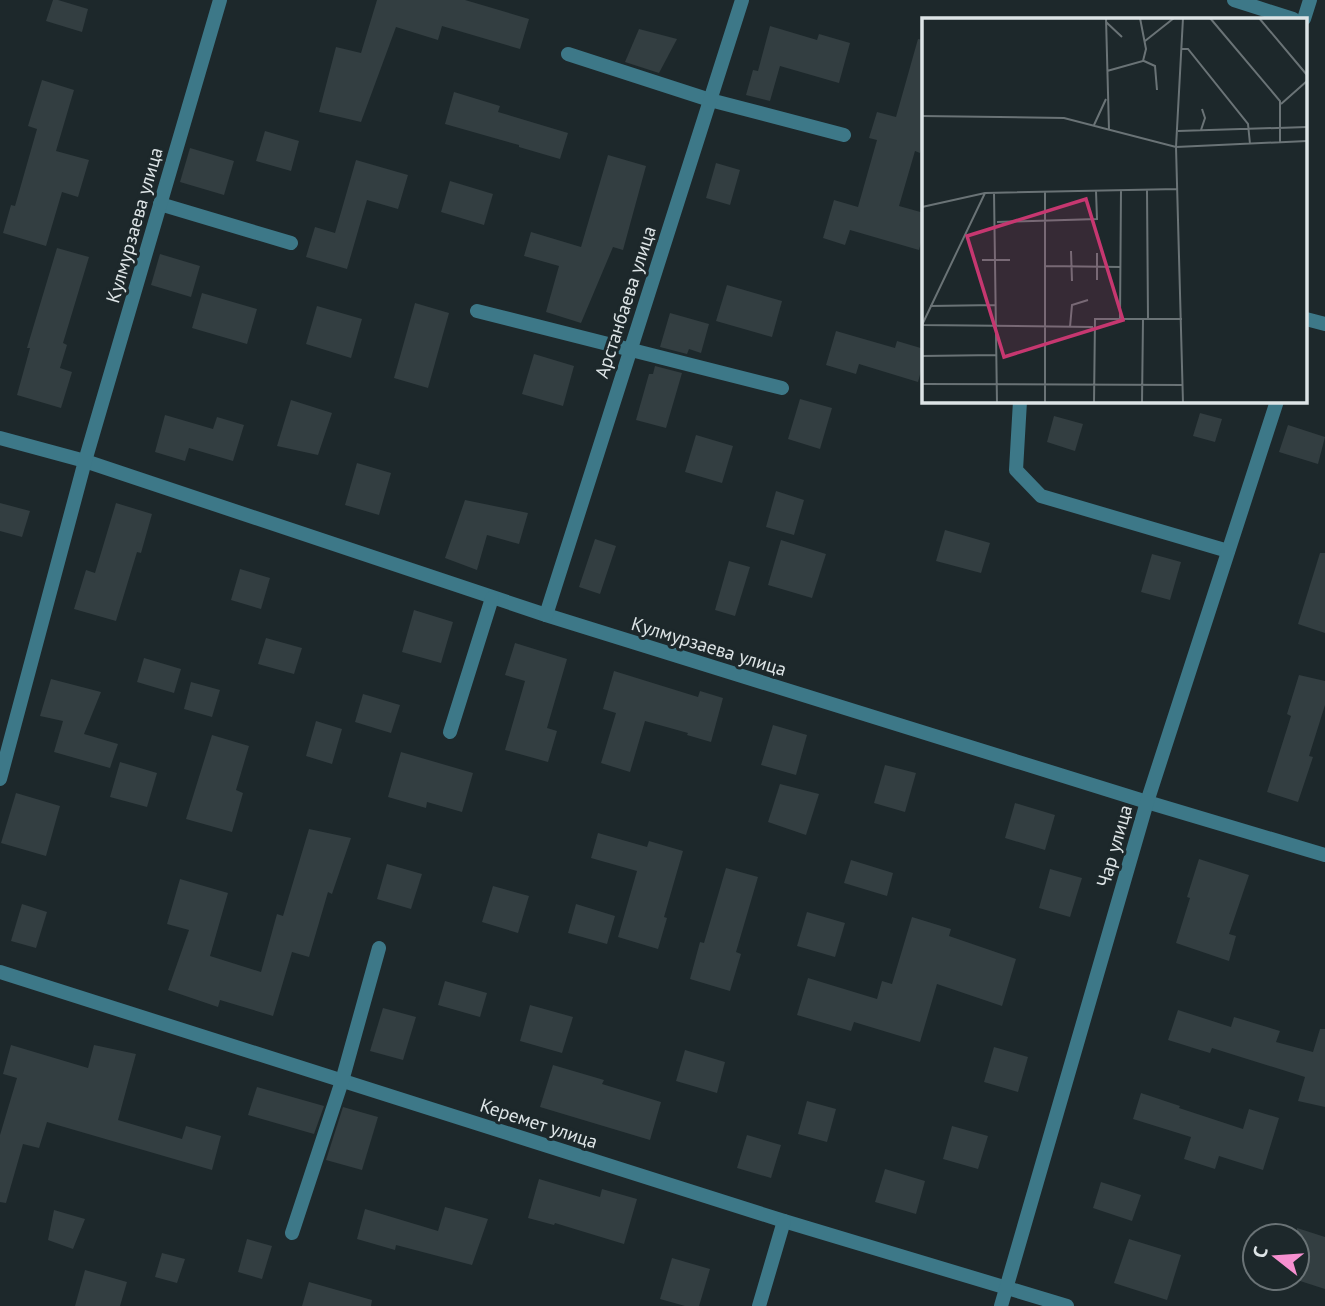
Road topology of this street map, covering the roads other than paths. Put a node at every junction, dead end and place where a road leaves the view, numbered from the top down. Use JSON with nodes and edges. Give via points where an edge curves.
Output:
{"nodes":[{"id":1,"x":220,"y":0,"type":"edge"},
{"id":2,"x":742,"y":0,"type":"edge"},
{"id":3,"x":1234,"y":0,"type":"edge"},
{"id":4,"x":1310,"y":0,"type":"edge"},
{"id":5,"x":1290,"y":18,"type":"edge"},
{"id":6,"x":1304,"y":18,"type":"edge"},
{"id":7,"x":568,"y":54,"type":"dead end"},
{"id":8,"x":710,"y":100,"type":"junction"},
{"id":9,"x":844,"y":135,"type":"dead end"},
{"id":10,"x":160,"y":204,"type":"junction"},
{"id":11,"x":291,"y":243,"type":"dead end"},
{"id":12,"x":477,"y":311,"type":"dead end"},
{"id":13,"x":1308,"y":320,"type":"edge"},
{"id":14,"x":1325,"y":324,"type":"edge"},
{"id":15,"x":630,"y":351,"type":"junction"},
{"id":16,"x":782,"y":388,"type":"dead end"},
{"id":17,"x":1020,"y":402,"type":"edge"},
{"id":18,"x":1277,"y":402,"type":"edge"},
{"id":19,"x":0,"y":438,"type":"edge"},
{"id":20,"x":85,"y":461,"type":"junction"},
{"id":21,"x":1228,"y":551,"type":"junction"},
{"id":22,"x":492,"y":598,"type":"junction"},
{"id":23,"x":545,"y":615,"type":"junction"},
{"id":24,"x":450,"y":732,"type":"dead end"},
{"id":25,"x":0,"y":779,"type":"edge"},
{"id":26,"x":1147,"y":802,"type":"junction"},
{"id":27,"x":1325,"y":855,"type":"edge"},
{"id":28,"x":379,"y":948,"type":"dead end"},
{"id":29,"x":0,"y":972,"type":"edge"},
{"id":30,"x":342,"y":1081,"type":"junction"},
{"id":31,"x":784,"y":1222,"type":"junction"},
{"id":32,"x":292,"y":1233,"type":"dead end"},
{"id":33,"x":1006,"y":1288,"type":"junction"},
{"id":34,"x":759,"y":1306,"type":"edge"},
{"id":35,"x":1001,"y":1306,"type":"edge"},
{"id":36,"x":1067,"y":1306,"type":"edge"}],
"edges":[{"from":1,"to":10,"type":"street","name":"Кулмурзаева улица"},
{"from":2,"to":8,"type":"street","name":"Арстанбаева улица"},
{"from":3,"to":5,"type":"street"},
{"from":4,"to":6,"type":"street"},
{"from":7,"to":8,"type":"street"},
{"from":8,"to":9,"type":"street"},
{"from":8,"to":15,"type":"street","name":"Арстанбаева улица"},
{"from":10,"to":11,"type":"street"},
{"from":10,"to":20,"type":"street","name":"Кулмурзаева улица"},
{"from":12,"to":15,"type":"street"},
{"from":13,"to":14,"type":"street"},
{"from":15,"to":16,"type":"street"},
{"from":15,"to":23,"type":"street","name":"Арстанбаева улица"},
{"from":17,"to":21,"type":"street","via":[[1016,470],[1041,496]]},
{"from":18,"to":21,"type":"street","name":"Чар улица"},
{"from":19,"to":20,"type":"street","name":"Кулмурзаева улица"},
{"from":20,"to":22,"type":"street","name":"Кулмурзаева улица"},
{"from":20,"to":25,"type":"street","name":"Кулмурзаева улица"},
{"from":21,"to":26,"type":"street","name":"Чар улица"},
{"from":22,"to":23,"type":"street","name":"Кулмурзаева улица"},
{"from":22,"to":24,"type":"street"},
{"from":23,"to":26,"type":"street","name":"Кулмурзаева улица"},
{"from":26,"to":27,"type":"street","name":"Кулмурзаева улица"},
{"from":26,"to":33,"type":"street","name":"Чар улица"},
{"from":28,"to":30,"type":"street"},
{"from":29,"to":30,"type":"street","name":"Керемет улица"},
{"from":30,"to":31,"type":"street","name":"Керемет улица"},
{"from":30,"to":32,"type":"street"},
{"from":31,"to":33,"type":"street","name":"Керемет улица"},
{"from":31,"to":34,"type":"street"},
{"from":33,"to":35,"type":"street","name":"Чар улица"},
{"from":33,"to":36,"type":"street","name":"Керемет улица"}]}
